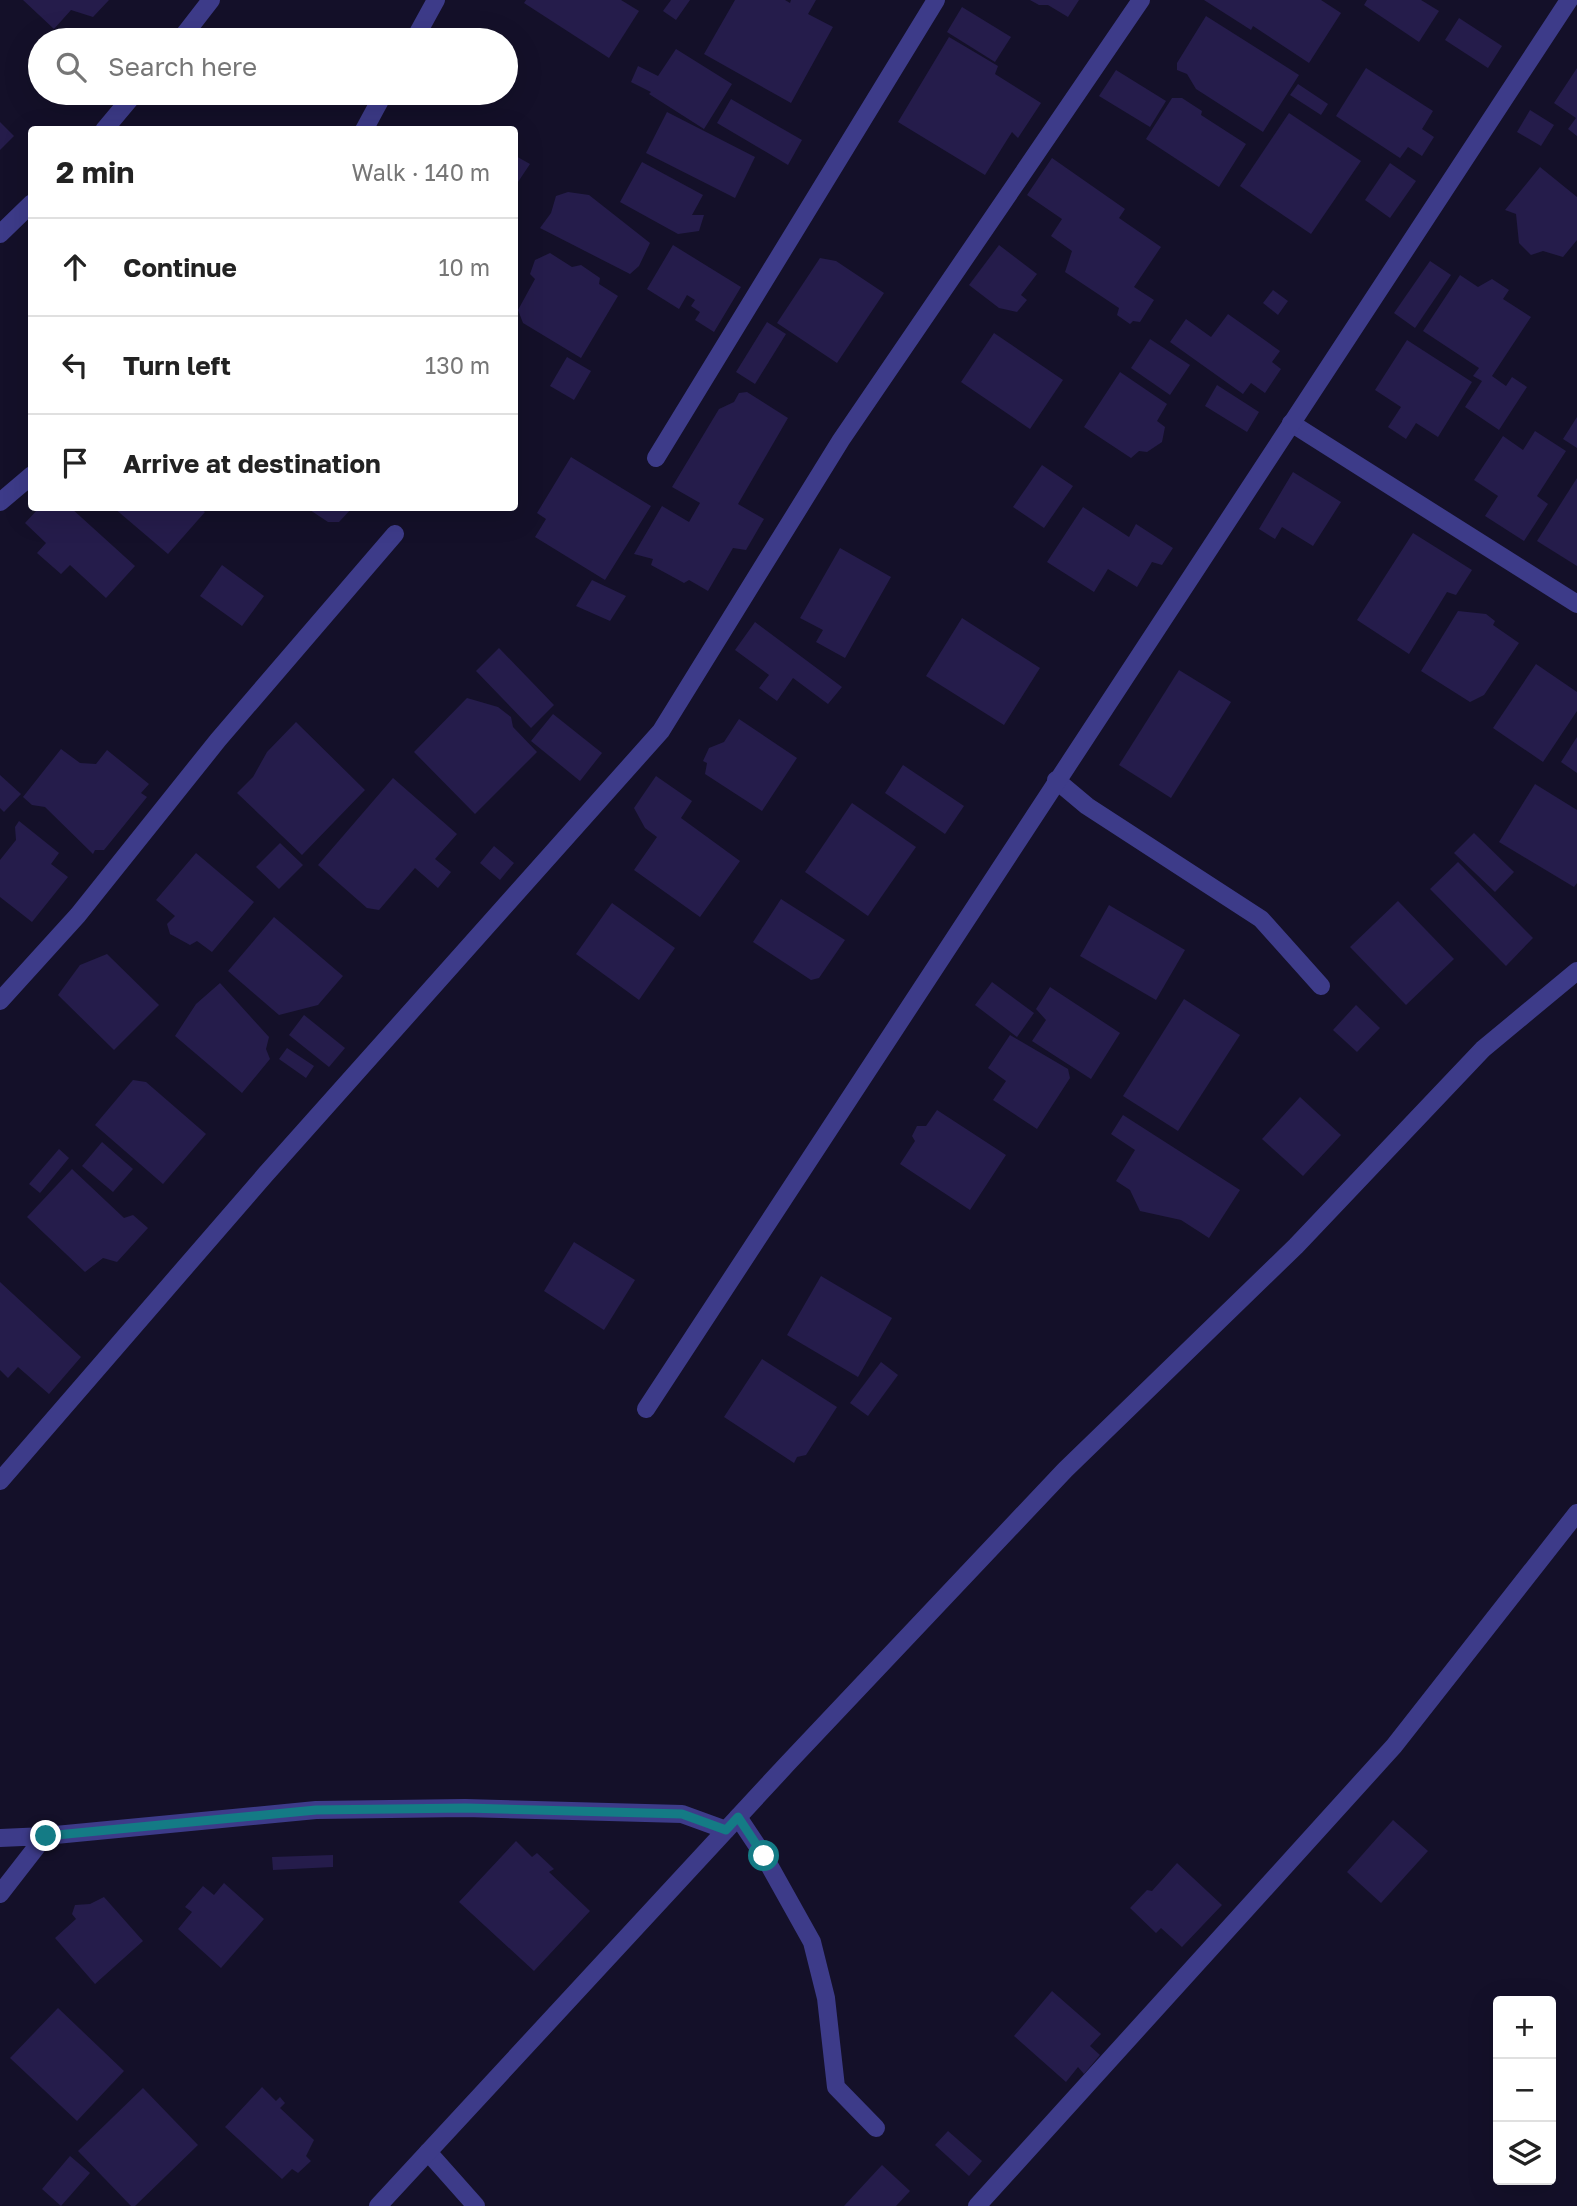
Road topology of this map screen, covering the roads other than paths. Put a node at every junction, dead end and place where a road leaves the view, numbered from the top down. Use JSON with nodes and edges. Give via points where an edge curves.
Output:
{"nodes":[{"id":1,"x":211,"y":0,"type":"edge"},
{"id":2,"x":436,"y":0,"type":"edge"},
{"id":3,"x":936,"y":0,"type":"edge"},
{"id":4,"x":1141,"y":0,"type":"edge"},
{"id":5,"x":1569,"y":0,"type":"edge"},
{"id":6,"x":189,"y":28,"type":"edge"},
{"id":7,"x":421,"y":28,"type":"edge"},
{"id":8,"x":125,"y":105,"type":"edge"},
{"id":9,"x":378,"y":105,"type":"edge"},
{"id":10,"x":107,"y":126,"type":"edge"},
{"id":11,"x":366,"y":126,"type":"edge"},
{"id":12,"x":28,"y":207,"type":"edge"},
{"id":13,"x":0,"y":234,"type":"edge"},
{"id":14,"x":1291,"y":422,"type":"junction"},
{"id":15,"x":656,"y":458,"type":"dead end"},
{"id":16,"x":28,"y":478,"type":"edge"},
{"id":17,"x":0,"y":502,"type":"edge"},
{"id":18,"x":396,"y":534,"type":"dead end"},
{"id":19,"x":1577,"y":604,"type":"edge"},
{"id":20,"x":1056,"y":780,"type":"junction"},
{"id":21,"x":1577,"y":971,"type":"edge"},
{"id":22,"x":1321,"y":985,"type":"dead end"},
{"id":23,"x":0,"y":1001,"type":"edge"},
{"id":24,"x":646,"y":1409,"type":"dead end"},
{"id":25,"x":0,"y":1481,"type":"edge"},
{"id":26,"x":1577,"y":1513,"type":"edge"},
{"id":27,"x":732,"y":1824,"type":"junction"},
{"id":28,"x":46,"y":1836,"type":"junction"},
{"id":29,"x":0,"y":1838,"type":"edge"},
{"id":30,"x":0,"y":1894,"type":"edge"},
{"id":31,"x":876,"y":2128,"type":"dead end"},
{"id":32,"x":428,"y":2152,"type":"junction"},
{"id":33,"x":378,"y":2206,"type":"edge"},
{"id":34,"x":476,"y":2206,"type":"edge"},
{"id":35,"x":977,"y":2206,"type":"edge"}],
"edges":[{"from":1,"to":6,"type":"street"},
{"from":2,"to":7,"type":"street"},
{"from":3,"to":15,"type":"street"},
{"from":4,"to":25,"type":"street","via":[[841,440],[661,732],[265,1175]]},
{"from":5,"to":14,"type":"street"},
{"from":8,"to":10,"type":"street"},
{"from":9,"to":11,"type":"street"},
{"from":12,"to":13,"type":"street"},
{"from":14,"to":19,"type":"street"},
{"from":14,"to":20,"type":"street"},
{"from":16,"to":17,"type":"street"},
{"from":18,"to":23,"type":"street","via":[[218,740],[78,915]]},
{"from":20,"to":22,"type":"street","via":[[1087,806],[1261,919]]},
{"from":20,"to":24,"type":"street"},
{"from":21,"to":27,"type":"street","via":[[1482,1049],[1296,1246],[1065,1470]]},
{"from":26,"to":35,"type":"street","via":[[1394,1746]]},
{"from":27,"to":28,"type":"street","via":[[682,1814],[466,1808],[316,1810]]},
{"from":27,"to":31,"type":"street","via":[[764,1856],[812,1942],[827,1998],[836,2087]]},
{"from":27,"to":32,"type":"street"},
{"from":28,"to":29,"type":"street"},
{"from":28,"to":30,"type":"street"},
{"from":32,"to":33,"type":"street"},
{"from":32,"to":34,"type":"street"}]}
